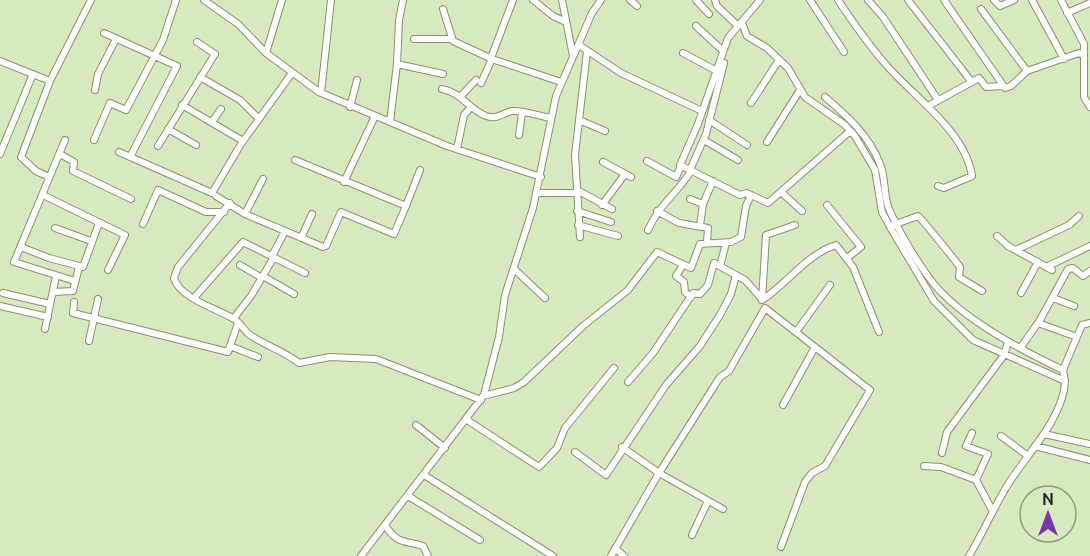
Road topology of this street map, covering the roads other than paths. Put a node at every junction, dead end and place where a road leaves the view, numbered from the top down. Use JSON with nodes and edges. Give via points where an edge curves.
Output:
{"nodes":[{"id":1,"x":91,"y":0,"type":"edge"},
{"id":2,"x":176,"y":0,"type":"edge"},
{"id":3,"x":204,"y":0,"type":"edge"},
{"id":4,"x":282,"y":0,"type":"edge"},
{"id":5,"x":331,"y":0,"type":"edge"},
{"id":6,"x":403,"y":0,"type":"edge"},
{"id":7,"x":513,"y":0,"type":"edge"},
{"id":8,"x":533,"y":0,"type":"edge"},
{"id":9,"x":562,"y":0,"type":"edge"},
{"id":10,"x":601,"y":0,"type":"edge"},
{"id":11,"x":630,"y":0,"type":"edge"},
{"id":12,"x":696,"y":0,"type":"edge"},
{"id":13,"x":715,"y":0,"type":"edge"},
{"id":14,"x":760,"y":0,"type":"edge"},
{"id":15,"x":810,"y":0,"type":"edge"},
{"id":16,"x":838,"y":0,"type":"edge"},
{"id":17,"x":868,"y":0,"type":"edge"},
{"id":18,"x":908,"y":0,"type":"edge"},
{"id":19,"x":944,"y":0,"type":"edge"},
{"id":20,"x":994,"y":0,"type":"edge"},
{"id":21,"x":1014,"y":0,"type":"edge"},
{"id":22,"x":1032,"y":0,"type":"edge"},
{"id":23,"x":1061,"y":0,"type":"edge"},
{"id":24,"x":1090,"y":3,"type":"edge"},
{"id":25,"x":637,"y":6,"type":"dead end"},
{"id":26,"x":443,"y":9,"type":"dead end"},
{"id":27,"x":981,"y":9,"type":"dead end"},
{"id":28,"x":1067,"y":13,"type":"junction"},
{"id":29,"x":709,"y":14,"type":"dead end"},
{"id":30,"x":566,"y":22,"type":"junction"},
{"id":31,"x":742,"y":25,"type":"junction"},
{"id":32,"x":696,"y":26,"type":"dead end"},
{"id":33,"x":104,"y":33,"type":"dead end"},
{"id":34,"x":116,"y":39,"type":"junction"},
{"id":35,"x":414,"y":39,"type":"dead end"},
{"id":36,"x":451,"y":39,"type":"junction"},
{"id":37,"x":197,"y":42,"type":"dead end"},
{"id":38,"x":579,"y":45,"type":"junction"},
{"id":39,"x":722,"y":50,"type":"junction"},
{"id":40,"x":587,"y":51,"type":"junction"},
{"id":41,"x":683,"y":52,"type":"dead end"},
{"id":42,"x":844,"y":52,"type":"dead end"},
{"id":43,"x":266,"y":53,"type":"junction"},
{"id":44,"x":1083,"y":55,"type":"junction"},
{"id":45,"x":154,"y":56,"type":"junction"},
{"id":46,"x":573,"y":57,"type":"junction"},
{"id":47,"x":491,"y":58,"type":"junction"},
{"id":48,"x":1064,"y":59,"type":"junction"},
{"id":49,"x":779,"y":60,"type":"junction"},
{"id":50,"x":724,"y":63,"type":"dead end"},
{"id":51,"x":1,"y":64,"type":"edge"},
{"id":52,"x":397,"y":64,"type":"junction"},
{"id":53,"x":1027,"y":71,"type":"junction"},
{"id":54,"x":292,"y":73,"type":"junction"},
{"id":55,"x":33,"y":74,"type":"junction"},
{"id":56,"x":444,"y":74,"type":"dead end"},
{"id":57,"x":716,"y":76,"type":"junction"},
{"id":58,"x":200,"y":77,"type":"junction"},
{"id":59,"x":357,"y":80,"type":"dead end"},
{"id":60,"x":50,"y":81,"type":"junction"},
{"id":61,"x":972,"y":81,"type":"junction"},
{"id":62,"x":561,"y":82,"type":"junction"},
{"id":63,"x":1002,"y":86,"type":"junction"},
{"id":64,"x":442,"y":89,"type":"dead end"},
{"id":65,"x":95,"y":90,"type":"dead end"},
{"id":66,"x":801,"y":90,"type":"junction"},
{"id":67,"x":321,"y":93,"type":"junction"},
{"id":68,"x":461,"y":96,"type":"junction"},
{"id":69,"x":825,"y":97,"type":"dead end"},
{"id":70,"x":938,"y":100,"type":"junction"},
{"id":71,"x":751,"y":103,"type":"dead end"},
{"id":72,"x":182,"y":105,"type":"junction"},
{"id":73,"x":928,"y":106,"type":"junction"},
{"id":74,"x":1090,"y":106,"type":"edge"},
{"id":75,"x":350,"y":107,"type":"junction"},
{"id":76,"x":471,"y":107,"type":"junction"},
{"id":77,"x":221,"y":109,"type":"dead end"},
{"id":78,"x":702,"y":111,"type":"junction"},
{"id":79,"x":522,"y":113,"type":"junction"},
{"id":80,"x":375,"y":116,"type":"junction"},
{"id":81,"x":550,"y":118,"type":"junction"},
{"id":82,"x":259,"y":119,"type":"junction"},
{"id":83,"x":579,"y":120,"type":"junction"},
{"id":84,"x":709,"y":120,"type":"junction"},
{"id":85,"x":212,"y":122,"type":"junction"},
{"id":86,"x":390,"y":122,"type":"junction"},
{"id":87,"x":847,"y":122,"type":"junction"},
{"id":88,"x":168,"y":129,"type":"junction"},
{"id":89,"x":605,"y":131,"type":"dead end"},
{"id":90,"x":849,"y":132,"type":"junction"},
{"id":91,"x":519,"y":135,"type":"dead end"},
{"id":92,"x":65,"y":140,"type":"dead end"},
{"id":93,"x":94,"y":140,"type":"dead end"},
{"id":94,"x":699,"y":140,"type":"junction"},
{"id":95,"x":243,"y":141,"type":"junction"},
{"id":96,"x":767,"y":142,"type":"dead end"},
{"id":97,"x":196,"y":145,"type":"dead end"},
{"id":98,"x":747,"y":145,"type":"dead end"},
{"id":99,"x":158,"y":146,"type":"dead end"},
{"id":100,"x":457,"y":149,"type":"junction"},
{"id":101,"x":119,"y":152,"type":"dead end"},
{"id":102,"x":0,"y":154,"type":"edge"},
{"id":103,"x":60,"y":154,"type":"junction"},
{"id":104,"x":130,"y":157,"type":"junction"},
{"id":105,"x":295,"y":160,"type":"dead end"},
{"id":106,"x":738,"y":160,"type":"dead end"},
{"id":107,"x":647,"y":161,"type":"dead end"},
{"id":108,"x":603,"y":162,"type":"dead end"},
{"id":109,"x":686,"y":169,"type":"junction"},
{"id":110,"x":420,"y":170,"type":"dead end"},
{"id":111,"x":49,"y":177,"type":"junction"},
{"id":112,"x":541,"y":177,"type":"junction"},
{"id":113,"x":263,"y":179,"type":"dead end"},
{"id":114,"x":713,"y":181,"type":"junction"},
{"id":115,"x":344,"y":182,"type":"junction"},
{"id":116,"x":881,"y":182,"type":"junction"},
{"id":117,"x":938,"y":186,"type":"dead end"},
{"id":118,"x":577,"y":191,"type":"junction"},
{"id":119,"x":781,"y":192,"type":"junction"},
{"id":120,"x":537,"y":193,"type":"junction"},
{"id":121,"x":44,"y":195,"type":"junction"},
{"id":122,"x":751,"y":195,"type":"junction"},
{"id":123,"x":216,"y":196,"type":"dead end"},
{"id":124,"x":131,"y":199,"type":"dead end"},
{"id":125,"x":690,"y":199,"type":"dead end"},
{"id":126,"x":230,"y":203,"type":"junction"},
{"id":127,"x":702,"y":204,"type":"junction"},
{"id":128,"x":602,"y":205,"type":"junction"},
{"id":129,"x":827,"y":205,"type":"dead end"},
{"id":130,"x":406,"y":206,"type":"junction"},
{"id":131,"x":612,"y":209,"type":"dead end"},
{"id":132,"x":577,"y":211,"type":"junction"},
{"id":133,"x":657,"y":211,"type":"junction"},
{"id":134,"x":802,"y":211,"type":"dead end"},
{"id":135,"x":224,"y":212,"type":"junction"},
{"id":136,"x":245,"y":214,"type":"junction"},
{"id":137,"x":312,"y":214,"type":"dead end"},
{"id":138,"x":1078,"y":216,"type":"dead end"},
{"id":139,"x":611,"y":222,"type":"dead end"},
{"id":140,"x":99,"y":223,"type":"junction"},
{"id":141,"x":144,"y":224,"type":"dead end"},
{"id":142,"x":578,"y":225,"type":"junction"},
{"id":143,"x":700,"y":225,"type":"junction"},
{"id":144,"x":795,"y":225,"type":"dead end"},
{"id":145,"x":893,"y":225,"type":"junction"},
{"id":146,"x":55,"y":228,"type":"dead end"},
{"id":147,"x":648,"y":230,"type":"dead end"},
{"id":148,"x":285,"y":231,"type":"junction"},
{"id":149,"x":618,"y":236,"type":"dead end"},
{"id":150,"x":997,"y":236,"type":"dead end"},
{"id":151,"x":580,"y":237,"type":"dead end"},
{"id":152,"x":301,"y":238,"type":"junction"},
{"id":153,"x":91,"y":241,"type":"junction"},
{"id":154,"x":707,"y":242,"type":"junction"},
{"id":155,"x":726,"y":243,"type":"junction"},
{"id":156,"x":1090,"y":246,"type":"edge"},
{"id":157,"x":21,"y":247,"type":"junction"},
{"id":158,"x":1016,"y":250,"type":"junction"},
{"id":159,"x":273,"y":256,"type":"junction"},
{"id":160,"x":847,"y":258,"type":"junction"},
{"id":161,"x":1038,"y":262,"type":"junction"},
{"id":162,"x":240,"y":265,"type":"dead end"},
{"id":163,"x":683,"y":265,"type":"junction"},
{"id":164,"x":720,"y":266,"type":"junction"},
{"id":165,"x":79,"y":267,"type":"junction"},
{"id":166,"x":514,"y":269,"type":"junction"},
{"id":167,"x":108,"y":270,"type":"dead end"},
{"id":168,"x":1090,"y":271,"type":"edge"},
{"id":169,"x":305,"y":273,"type":"dead end"},
{"id":170,"x":736,"y":275,"type":"junction"},
{"id":171,"x":56,"y":276,"type":"junction"},
{"id":172,"x":262,"y":277,"type":"junction"},
{"id":173,"x":75,"y":281,"type":"junction"},
{"id":174,"x":830,"y":285,"type":"dead end"},
{"id":175,"x":982,"y":291,"type":"dead end"},
{"id":176,"x":53,"y":292,"type":"junction"},
{"id":177,"x":1021,"y":293,"type":"dead end"},
{"id":178,"x":3,"y":294,"type":"dead end"},
{"id":179,"x":294,"y":294,"type":"dead end"},
{"id":180,"x":691,"y":297,"type":"junction"},
{"id":181,"x":194,"y":298,"type":"junction"},
{"id":182,"x":545,"y":298,"type":"dead end"},
{"id":183,"x":1053,"y":298,"type":"junction"},
{"id":184,"x":98,"y":299,"type":"dead end"},
{"id":185,"x":762,"y":300,"type":"junction"},
{"id":186,"x":74,"y":302,"type":"dead end"},
{"id":187,"x":50,"y":304,"type":"junction"},
{"id":188,"x":0,"y":306,"type":"edge"},
{"id":189,"x":1074,"y":306,"type":"dead end"},
{"id":190,"x":765,"y":308,"type":"junction"},
{"id":191,"x":48,"y":317,"type":"junction"},
{"id":192,"x":94,"y":319,"type":"junction"},
{"id":193,"x":236,"y":321,"type":"junction"},
{"id":194,"x":1038,"y":323,"type":"junction"},
{"id":195,"x":1090,"y":323,"type":"edge"},
{"id":196,"x":45,"y":329,"type":"dead end"},
{"id":197,"x":796,"y":332,"type":"junction"},
{"id":198,"x":879,"y":332,"type":"dead end"},
{"id":199,"x":1077,"y":337,"type":"junction"},
{"id":200,"x":89,"y":341,"type":"dead end"},
{"id":201,"x":1007,"y":343,"type":"junction"},
{"id":202,"x":230,"y":346,"type":"junction"},
{"id":203,"x":815,"y":347,"type":"junction"},
{"id":204,"x":1021,"y":348,"type":"junction"},
{"id":205,"x":1005,"y":353,"type":"junction"},
{"id":206,"x":258,"y":357,"type":"dead end"},
{"id":207,"x":614,"y":368,"type":"dead end"},
{"id":208,"x":1064,"y":375,"type":"junction"},
{"id":209,"x":628,"y":382,"type":"dead end"},
{"id":210,"x":482,"y":398,"type":"junction"},
{"id":211,"x":783,"y":405,"type":"dead end"},
{"id":212,"x":466,"y":420,"type":"junction"},
{"id":213,"x":416,"y":425,"type":"dead end"},
{"id":214,"x":972,"y":433,"type":"dead end"},
{"id":215,"x":1044,"y":434,"type":"junction"},
{"id":216,"x":1001,"y":436,"type":"dead end"},
{"id":217,"x":1090,"y":444,"type":"edge"},
{"id":218,"x":1035,"y":446,"type":"junction"},
{"id":219,"x":622,"y":447,"type":"junction"},
{"id":220,"x":445,"y":448,"type":"junction"},
{"id":221,"x":575,"y":452,"type":"dead end"},
{"id":222,"x":942,"y":453,"type":"dead end"},
{"id":223,"x":1028,"y":456,"type":"junction"},
{"id":224,"x":1090,"y":460,"type":"edge"},
{"id":225,"x":924,"y":466,"type":"dead end"},
{"id":226,"x":659,"y":473,"type":"junction"},
{"id":227,"x":424,"y":475,"type":"junction"},
{"id":228,"x":976,"y":480,"type":"junction"},
{"id":229,"x":408,"y":496,"type":"junction"},
{"id":230,"x":708,"y":501,"type":"junction"},
{"id":231,"x":723,"y":509,"type":"dead end"},
{"id":232,"x":992,"y":510,"type":"junction"},
{"id":233,"x":385,"y":525,"type":"junction"},
{"id":234,"x":692,"y":535,"type":"dead end"},
{"id":235,"x":480,"y":540,"type":"dead end"},
{"id":236,"x":781,"y":547,"type":"dead end"},
{"id":237,"x":615,"y":548,"type":"junction"},
{"id":238,"x":361,"y":556,"type":"edge"},
{"id":239,"x":428,"y":556,"type":"edge"},
{"id":240,"x":553,"y":556,"type":"edge"},
{"id":241,"x":611,"y":556,"type":"edge"},
{"id":242,"x":624,"y":556,"type":"edge"},
{"id":243,"x":969,"y":556,"type":"edge"}],
"edges":[{"from":1,"to":60,"type":"street"},
{"from":2,"to":45,"type":"street"},
{"from":3,"to":43,"type":"street","via":[[238,24]]},
{"from":4,"to":43,"type":"street"},
{"from":5,"to":67,"type":"street"},
{"from":6,"to":52,"type":"street"},
{"from":7,"to":47,"type":"street"},
{"from":8,"to":30,"type":"street"},
{"from":9,"to":30,"type":"street"},
{"from":10,"to":38,"type":"street"},
{"from":11,"to":25,"type":"street"},
{"from":12,"to":29,"type":"street"},
{"from":13,"to":31,"type":"street","via":[[717,6]]},
{"from":14,"to":31,"type":"street"},
{"from":15,"to":42,"type":"street"},
{"from":16,"to":73,"type":"street","via":[[881,60]]},
{"from":17,"to":70,"type":"street"},
{"from":18,"to":61,"type":"street"},
{"from":19,"to":63,"type":"street"},
{"from":20,"to":21,"type":"street","via":[[1000,6]]},
{"from":22,"to":48,"type":"street"},
{"from":23,"to":28,"type":"street"},
{"from":24,"to":28,"type":"street"},
{"from":26,"to":36,"type":"street"},
{"from":27,"to":53,"type":"street"},
{"from":28,"to":44,"type":"street","via":[[1082,40]]},
{"from":30,"to":46,"type":"street"},
{"from":31,"to":39,"type":"street"},
{"from":31,"to":49,"type":"street","via":[[747,36]]},
{"from":32,"to":39,"type":"street"},
{"from":33,"to":34,"type":"street"},
{"from":34,"to":45,"type":"street"},
{"from":34,"to":65,"type":"street","via":[[98,74]]},
{"from":35,"to":36,"type":"street"},
{"from":36,"to":47,"type":"street"},
{"from":37,"to":58,"type":"street","via":[[215,54]]},
{"from":38,"to":40,"type":"street"},
{"from":38,"to":46,"type":"street"},
{"from":39,"to":57,"type":"street"},
{"from":40,"to":78,"type":"street","via":[[621,73]]},
{"from":40,"to":83,"type":"street"},
{"from":41,"to":57,"type":"street"},
{"from":43,"to":54,"type":"street"},
{"from":44,"to":48,"type":"street"},
{"from":44,"to":74,"type":"street","via":[[1084,97]]},
{"from":45,"to":93,"type":"street","via":[[126,110],[110,103]]},
{"from":45,"to":104,"type":"street","via":[[177,66]]},
{"from":46,"to":62,"type":"street"},
{"from":47,"to":62,"type":"street"},
{"from":47,"to":68,"type":"street","via":[[479,82]]},
{"from":48,"to":53,"type":"street"},
{"from":49,"to":66,"type":"street"},
{"from":49,"to":71,"type":"street"},
{"from":50,"to":57,"type":"street"},
{"from":51,"to":55,"type":"street"},
{"from":52,"to":56,"type":"street"},
{"from":52,"to":86,"type":"street"},
{"from":53,"to":63,"type":"street","via":[[1007,88]]},
{"from":54,"to":67,"type":"street"},
{"from":54,"to":82,"type":"street"},
{"from":55,"to":60,"type":"street"},
{"from":55,"to":102,"type":"street"},
{"from":57,"to":78,"type":"street"},
{"from":57,"to":84,"type":"street"},
{"from":58,"to":72,"type":"street"},
{"from":58,"to":82,"type":"street","via":[[240,100]]},
{"from":59,"to":75,"type":"street"},
{"from":60,"to":111,"type":"street","via":[[21,157]]},
{"from":61,"to":63,"type":"street","via":[[979,78],[986,87]]},
{"from":61,"to":70,"type":"street"},
{"from":62,"to":81,"type":"street"},
{"from":64,"to":68,"type":"street"},
{"from":66,"to":87,"type":"street","via":[[805,97]]},
{"from":66,"to":96,"type":"street"},
{"from":67,"to":75,"type":"street"},
{"from":68,"to":76,"type":"street"},
{"from":69,"to":87,"type":"street"},
{"from":70,"to":73,"type":"street"},
{"from":72,"to":85,"type":"street"},
{"from":72,"to":88,"type":"street"},
{"from":73,"to":117,"type":"street","via":[[951,131],[972,174],[944,188]]},
{"from":75,"to":80,"type":"street"},
{"from":76,"to":79,"type":"street","via":[[495,117],[511,111]]},
{"from":76,"to":100,"type":"street","via":[[464,116]]},
{"from":77,"to":85,"type":"street"},
{"from":78,"to":94,"type":"street"},
{"from":79,"to":81,"type":"street"},
{"from":79,"to":91,"type":"street"},
{"from":80,"to":86,"type":"street"},
{"from":80,"to":115,"type":"street"},
{"from":81,"to":112,"type":"street"},
{"from":82,"to":95,"type":"street"},
{"from":83,"to":89,"type":"street"},
{"from":83,"to":118,"type":"street","via":[[575,155]]},
{"from":84,"to":94,"type":"street"},
{"from":84,"to":98,"type":"street"},
{"from":85,"to":95,"type":"street"},
{"from":86,"to":100,"type":"street"},
{"from":87,"to":90,"type":"street"},
{"from":87,"to":116,"type":"street","via":[[871,147],[881,165]]},
{"from":88,"to":97,"type":"street"},
{"from":88,"to":99,"type":"street"},
{"from":90,"to":116,"type":"street"},
{"from":90,"to":119,"type":"street"},
{"from":92,"to":103,"type":"street"},
{"from":94,"to":106,"type":"street"},
{"from":94,"to":109,"type":"street"},
{"from":94,"to":109,"type":"street"},
{"from":95,"to":104,"type":"street","via":[[212,193]]},
{"from":100,"to":112,"type":"street"},
{"from":101,"to":104,"type":"street"},
{"from":103,"to":111,"type":"street"},
{"from":103,"to":124,"type":"street","via":[[74,162],[73,171]]},
{"from":105,"to":115,"type":"street"},
{"from":107,"to":109,"type":"street","via":[[676,177]]},
{"from":108,"to":128,"type":"street","via":[[628,176]]},
{"from":109,"to":114,"type":"street"},
{"from":109,"to":133,"type":"street","via":[[679,190]]},
{"from":110,"to":130,"type":"street"},
{"from":111,"to":121,"type":"street"},
{"from":112,"to":120,"type":"street"},
{"from":113,"to":136,"type":"street"},
{"from":114,"to":122,"type":"street","via":[[740,195]]},
{"from":114,"to":127,"type":"street"},
{"from":115,"to":130,"type":"street"},
{"from":116,"to":145,"type":"street","via":[[882,212]]},
{"from":118,"to":120,"type":"street"},
{"from":118,"to":128,"type":"street"},
{"from":118,"to":132,"type":"street"},
{"from":119,"to":122,"type":"street","via":[[768,203]]},
{"from":119,"to":134,"type":"street"},
{"from":120,"to":166,"type":"street"},
{"from":121,"to":140,"type":"street"},
{"from":121,"to":157,"type":"street"},
{"from":122,"to":155,"type":"street","via":[[741,237]]},
{"from":123,"to":126,"type":"street"},
{"from":125,"to":127,"type":"street"},
{"from":126,"to":135,"type":"street"},
{"from":126,"to":136,"type":"street"},
{"from":127,"to":143,"type":"street"},
{"from":128,"to":131,"type":"street"},
{"from":129,"to":160,"type":"street","via":[[861,247]]},
{"from":130,"to":152,"type":"street","via":[[394,234],[343,212],[326,246]]},
{"from":132,"to":139,"type":"street"},
{"from":132,"to":142,"type":"street"},
{"from":133,"to":143,"type":"street","via":[[679,223]]},
{"from":133,"to":147,"type":"street"},
{"from":135,"to":141,"type":"street","via":[[206,212],[158,190]]},
{"from":135,"to":181,"type":"street","via":[[191,248],[176,272],[176,285]]},
{"from":136,"to":148,"type":"street"},
{"from":137,"to":152,"type":"street"},
{"from":138,"to":158,"type":"street","via":[[1070,225]]},
{"from":140,"to":153,"type":"street"},
{"from":140,"to":167,"type":"street","via":[[125,235]]},
{"from":142,"to":149,"type":"street"},
{"from":142,"to":151,"type":"street"},
{"from":143,"to":154,"type":"street","via":[[709,229]]},
{"from":144,"to":185,"type":"street","via":[[766,235]]},
{"from":145,"to":175,"type":"street","via":[[918,216],[924,219],[960,267],[959,277]]},
{"from":145,"to":201,"type":"street","via":[[942,293]]},
{"from":145,"to":205,"type":"street","via":[[934,301],[973,340]]},
{"from":146,"to":153,"type":"street"},
{"from":148,"to":152,"type":"street"},
{"from":148,"to":159,"type":"street"},
{"from":150,"to":158,"type":"street"},
{"from":153,"to":165,"type":"street","via":[[83,267]]},
{"from":154,"to":155,"type":"street"},
{"from":154,"to":163,"type":"street","via":[[700,244],[692,268]]},
{"from":155,"to":164,"type":"street"},
{"from":156,"to":161,"type":"street","via":[[1049,268]]},
{"from":157,"to":165,"type":"street"},
{"from":157,"to":171,"type":"street","via":[[15,263]]},
{"from":158,"to":161,"type":"street"},
{"from":159,"to":169,"type":"street"},
{"from":159,"to":172,"type":"street"},
{"from":159,"to":181,"type":"street","via":[[243,242]]},
{"from":160,"to":185,"type":"street","via":[[835,245],[807,260]]},
{"from":160,"to":198,"type":"street"},
{"from":161,"to":177,"type":"street"},
{"from":162,"to":172,"type":"street"},
{"from":163,"to":180,"type":"street","via":[[676,276],[684,282],[685,292]]},
{"from":163,"to":210,"type":"street","via":[[657,252],[628,290],[582,326],[524,382]]},
{"from":164,"to":170,"type":"street"},
{"from":164,"to":180,"type":"street","via":[[714,263],[708,285]]},
{"from":165,"to":173,"type":"street"},
{"from":166,"to":182,"type":"street"},
{"from":166,"to":210,"type":"street"},
{"from":168,"to":183,"type":"street","via":[[1083,276],[1073,268],[1068,269]]},
{"from":170,"to":185,"type":"street","via":[[755,288]]},
{"from":170,"to":219,"type":"street","via":[[731,294],[700,346],[666,385]]},
{"from":171,"to":173,"type":"street"},
{"from":171,"to":176,"type":"street"},
{"from":172,"to":179,"type":"street"},
{"from":172,"to":193,"type":"street"},
{"from":173,"to":176,"type":"street","via":[[73,291]]},
{"from":174,"to":197,"type":"street"},
{"from":176,"to":187,"type":"street"},
{"from":178,"to":187,"type":"street"},
{"from":180,"to":209,"type":"street"},
{"from":181,"to":193,"type":"street"},
{"from":183,"to":189,"type":"street"},
{"from":183,"to":194,"type":"street"},
{"from":184,"to":192,"type":"street"},
{"from":185,"to":190,"type":"street"},
{"from":186,"to":192,"type":"street","via":[[72,313]]},
{"from":187,"to":191,"type":"street"},
{"from":188,"to":191,"type":"street"},
{"from":190,"to":197,"type":"street"},
{"from":190,"to":226,"type":"street","via":[[729,371],[720,377]]},
{"from":191,"to":196,"type":"street"},
{"from":192,"to":200,"type":"street"},
{"from":192,"to":202,"type":"street","via":[[228,352]]},
{"from":193,"to":202,"type":"street"},
{"from":193,"to":210,"type":"street","via":[[252,337],[301,364],[330,357],[376,359]]},
{"from":194,"to":199,"type":"street"},
{"from":194,"to":204,"type":"street"},
{"from":195,"to":199,"type":"street","via":[[1082,325]]},
{"from":197,"to":203,"type":"street"},
{"from":199,"to":208,"type":"street"},
{"from":201,"to":204,"type":"street"},
{"from":201,"to":205,"type":"street"},
{"from":202,"to":206,"type":"street"},
{"from":203,"to":211,"type":"street"},
{"from":203,"to":236,"type":"street","via":[[870,392],[825,466],[805,482]]},
{"from":204,"to":208,"type":"street"},
{"from":205,"to":208,"type":"street"},
{"from":205,"to":222,"type":"street","via":[[947,432]]},
{"from":207,"to":212,"type":"street","via":[[565,428],[557,448],[540,467]]},
{"from":208,"to":215,"type":"street","via":[[1059,404]]},
{"from":210,"to":212,"type":"street"},
{"from":212,"to":220,"type":"street"},
{"from":213,"to":220,"type":"street"},
{"from":214,"to":228,"type":"street","via":[[966,446],[988,454]]},
{"from":215,"to":217,"type":"street"},
{"from":215,"to":218,"type":"street"},
{"from":216,"to":223,"type":"street"},
{"from":218,"to":223,"type":"street"},
{"from":218,"to":224,"type":"street"},
{"from":219,"to":221,"type":"street","via":[[604,475]]},
{"from":219,"to":226,"type":"street"},
{"from":220,"to":227,"type":"street"},
{"from":223,"to":232,"type":"street"},
{"from":225,"to":228,"type":"street","via":[[941,467]]},
{"from":226,"to":230,"type":"street"},
{"from":226,"to":237,"type":"street"},
{"from":227,"to":229,"type":"street"},
{"from":227,"to":240,"type":"street"},
{"from":228,"to":232,"type":"street"},
{"from":229,"to":233,"type":"street"},
{"from":229,"to":235,"type":"street"},
{"from":230,"to":231,"type":"street"},
{"from":230,"to":234,"type":"street"},
{"from":232,"to":243,"type":"street"},
{"from":233,"to":238,"type":"street"},
{"from":233,"to":239,"type":"street","via":[[398,539],[423,546]]},
{"from":237,"to":241,"type":"street"},
{"from":237,"to":242,"type":"street"}]}
